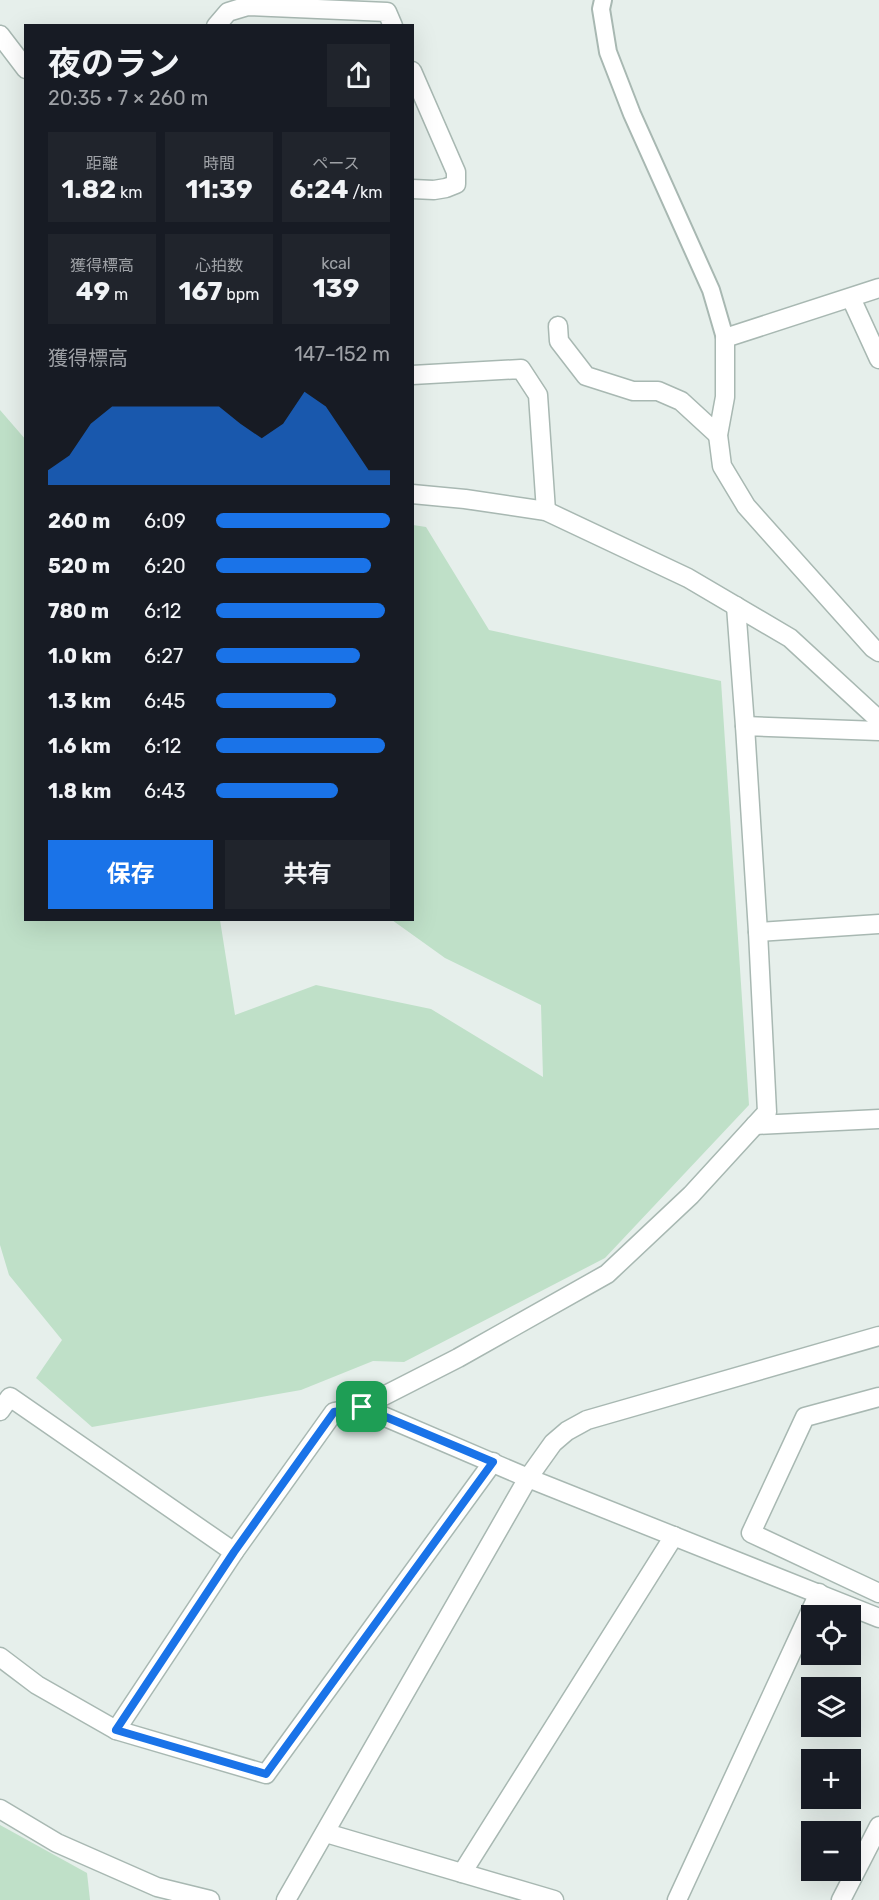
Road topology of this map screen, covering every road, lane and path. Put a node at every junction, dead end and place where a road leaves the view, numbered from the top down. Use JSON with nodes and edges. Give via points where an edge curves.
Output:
{"nodes":[{"id":1,"x":603,"y":0,"type":"edge"},
{"id":2,"x":218,"y":24,"type":"edge"},
{"id":3,"x":392,"y":24,"type":"edge"},
{"id":4,"x":0,"y":35,"type":"edge"},
{"id":5,"x":24,"y":66,"type":"edge"},
{"id":6,"x":414,"y":75,"type":"edge"},
{"id":7,"x":414,"y":189,"type":"edge"},
{"id":8,"x":879,"y":288,"type":"edge"},
{"id":9,"x":851,"y":298,"type":"junction"},
{"id":10,"x":558,"y":326,"type":"dead end"},
{"id":11,"x":724,"y":338,"type":"junction"},
{"id":12,"x":879,"y":359,"type":"edge"},
{"id":13,"x":414,"y":375,"type":"edge"},
{"id":14,"x":718,"y":435,"type":"junction"},
{"id":15,"x":414,"y":494,"type":"edge"},
{"id":16,"x":546,"y":511,"type":"junction"},
{"id":17,"x":736,"y":606,"type":"junction"},
{"id":18,"x":879,"y":652,"type":"edge"},
{"id":19,"x":879,"y":720,"type":"edge"},
{"id":20,"x":746,"y":726,"type":"junction"},
{"id":21,"x":879,"y":731,"type":"edge"},
{"id":22,"x":879,"y":924,"type":"edge"},
{"id":23,"x":759,"y":932,"type":"junction"},
{"id":24,"x":879,"y":1119,"type":"edge"},
{"id":25,"x":755,"y":1125,"type":"junction"},
{"id":26,"x":879,"y":1336,"type":"edge"},
{"id":27,"x":879,"y":1397,"type":"edge"},
{"id":28,"x":362,"y":1407,"type":"junction"},
{"id":29,"x":0,"y":1411,"type":"edge"},
{"id":30,"x":493,"y":1462,"type":"junction"},
{"id":31,"x":528,"y":1478,"type":"junction"},
{"id":32,"x":674,"y":1536,"type":"junction"},
{"id":33,"x":234,"y":1552,"type":"junction"},
{"id":34,"x":819,"y":1593,"type":"junction"},
{"id":35,"x":879,"y":1593,"type":"edge"},
{"id":36,"x":879,"y":1617,"type":"edge"},
{"id":37,"x":0,"y":1657,"type":"edge"},
{"id":38,"x":116,"y":1730,"type":"junction"},
{"id":39,"x":0,"y":1809,"type":"edge"},
{"id":40,"x":879,"y":1826,"type":"edge"},
{"id":41,"x":326,"y":1833,"type":"junction"},
{"id":42,"x":462,"y":1873,"type":"junction"},
{"id":43,"x":210,"y":1900,"type":"edge"},
{"id":44,"x":286,"y":1900,"type":"edge"},
{"id":45,"x":554,"y":1900,"type":"edge"},
{"id":46,"x":677,"y":1900,"type":"edge"},
{"id":47,"x":841,"y":1900,"type":"edge"}],
"edges":[{"from":1,"to":11,"type":"lane","via":[[608,52],[711,290]]},
{"from":2,"to":3,"type":"street","via":[[228,12],[248,6],[387,12]]},
{"from":4,"to":5,"type":"street"},
{"from":6,"to":7,"type":"street","via":[[456,172],[456,184]]},
{"from":8,"to":9,"type":"street"},
{"from":9,"to":11,"type":"street"},
{"from":9,"to":12,"type":"street"},
{"from":10,"to":14,"type":"street","via":[[560,341],[586,376],[633,391],[658,391],[681,401]]},
{"from":11,"to":14,"type":"street","via":[[725,397]]},
{"from":13,"to":16,"type":"street","via":[[521,369],[538,394]]},
{"from":14,"to":18,"type":"street","via":[[722,466],[746,506]]},
{"from":15,"to":16,"type":"street"},
{"from":16,"to":17,"type":"street","via":[[688,578]]},
{"from":17,"to":19,"type":"street","via":[[790,638]]},
{"from":17,"to":20,"type":"street"},
{"from":20,"to":21,"type":"street"},
{"from":20,"to":23,"type":"street"},
{"from":22,"to":23,"type":"street"},
{"from":23,"to":25,"type":"street","via":[[767,1112]]},
{"from":24,"to":25,"type":"street"},
{"from":25,"to":28,"type":"street","via":[[691,1195],[607,1274]]},
{"from":26,"to":31,"type":"street","via":[[587,1420],[553,1443]]},
{"from":27,"to":35,"type":"street","via":[[805,1417],[751,1533]]},
{"from":28,"to":30,"type":"street"},
{"from":28,"to":33,"type":"street","via":[[334,1412]]},
{"from":29,"to":33,"type":"street","via":[[10,1397]]},
{"from":30,"to":31,"type":"street"},
{"from":30,"to":38,"type":"street","via":[[266,1774]]},
{"from":31,"to":32,"type":"street"},
{"from":31,"to":41,"type":"street"},
{"from":32,"to":34,"type":"street"},
{"from":32,"to":42,"type":"street"},
{"from":33,"to":38,"type":"street"},
{"from":34,"to":36,"type":"street"},
{"from":34,"to":46,"type":"street"},
{"from":37,"to":38,"type":"street","via":[[37,1685]]},
{"from":39,"to":43,"type":"street","via":[[57,1843],[157,1887]]},
{"from":40,"to":47,"type":"street"},
{"from":41,"to":42,"type":"street"},
{"from":41,"to":44,"type":"street"},
{"from":42,"to":45,"type":"street"}]}
